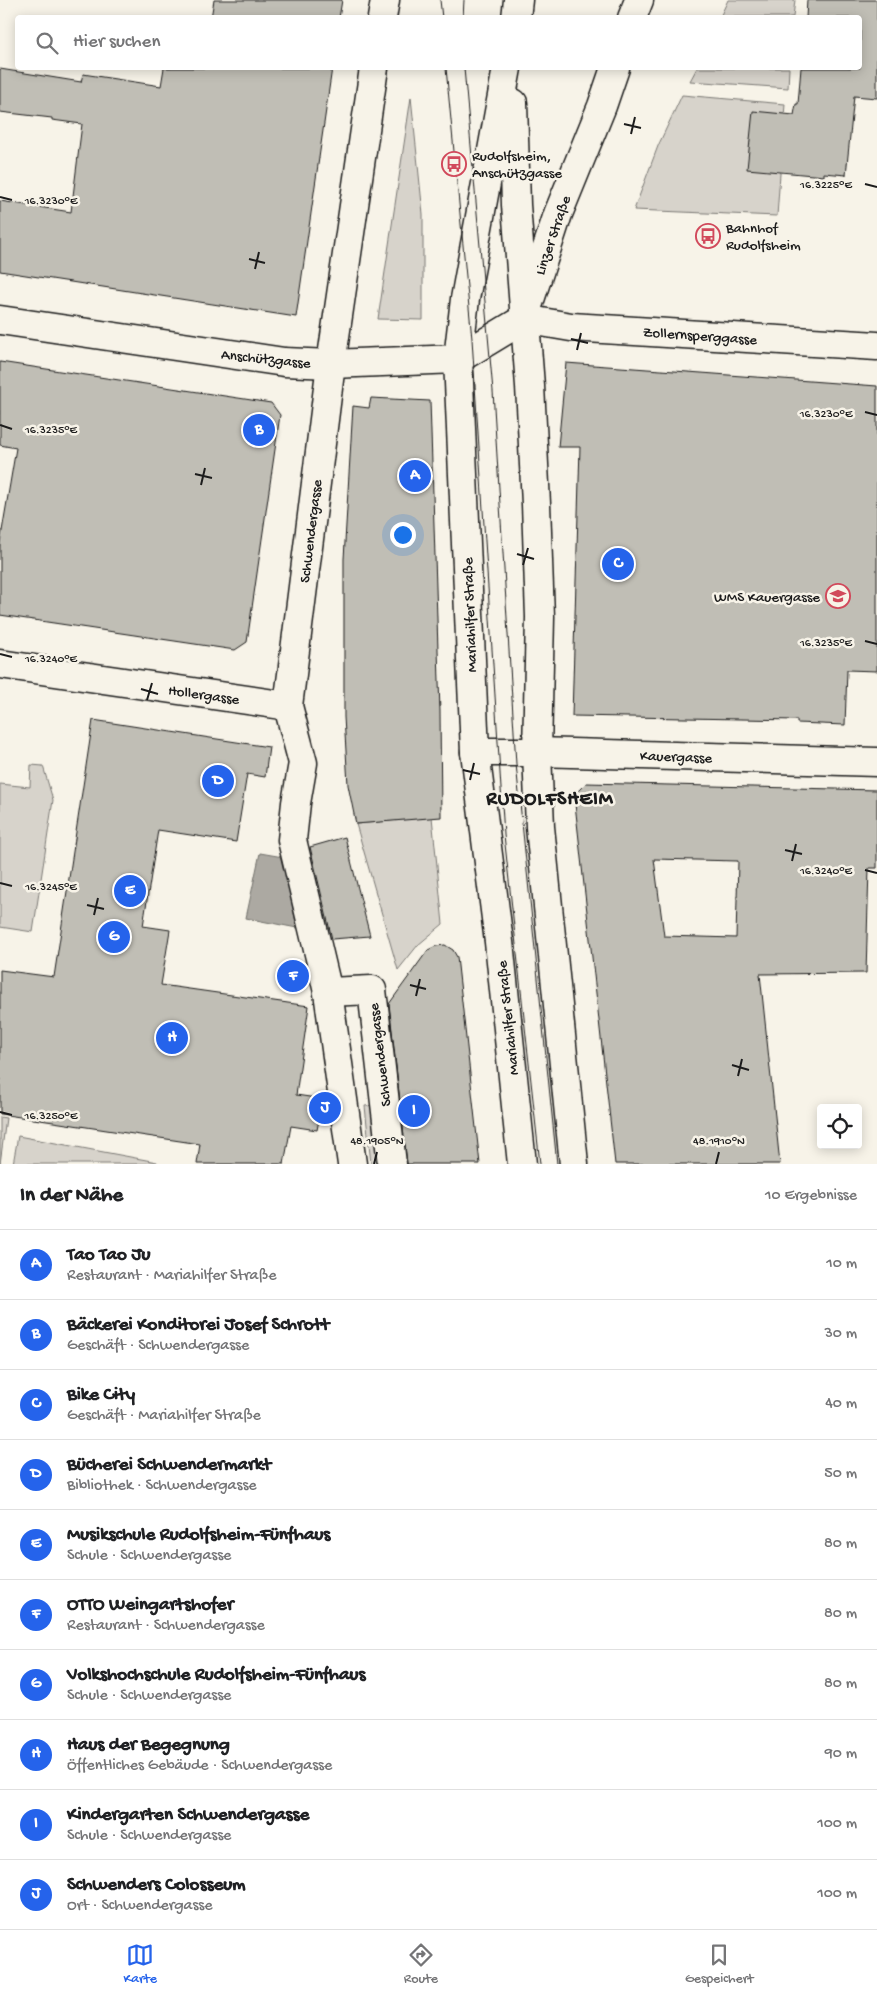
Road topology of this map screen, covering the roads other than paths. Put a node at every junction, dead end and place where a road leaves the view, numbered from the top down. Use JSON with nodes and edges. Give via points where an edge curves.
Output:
{"nodes":[{"id":1,"x":385,"y":0,"type":"edge"},
{"id":2,"x":518,"y":0,"type":"edge"},
{"id":3,"x":639,"y":0,"type":"edge"},
{"id":4,"x":382,"y":15,"type":"edge"},
{"id":5,"x":516,"y":15,"type":"edge"},
{"id":6,"x":633,"y":15,"type":"edge"},
{"id":7,"x":374,"y":70,"type":"edge"},
{"id":8,"x":507,"y":70,"type":"edge"},
{"id":9,"x":514,"y":70,"type":"edge"},
{"id":10,"x":614,"y":70,"type":"edge"},
{"id":11,"x":0,"y":320,"type":"edge"},
{"id":12,"x":524,"y":320,"type":"junction"},
{"id":13,"x":877,"y":346,"type":"edge"},
{"id":14,"x":458,"y":359,"type":"junction"},
{"id":15,"x":330,"y":364,"type":"junction"},
{"id":16,"x":0,"y":664,"type":"edge"},
{"id":17,"x":288,"y":706,"type":"junction"},
{"id":18,"x":475,"y":752,"type":"junction"},
{"id":19,"x":537,"y":752,"type":"junction"},
{"id":20,"x":877,"y":762,"type":"edge"},
{"id":21,"x":328,"y":992,"type":"junction"},
{"id":22,"x":352,"y":1164,"type":"edge"},
{"id":23,"x":392,"y":1164,"type":"edge"},
{"id":24,"x":522,"y":1164,"type":"edge"},
{"id":25,"x":574,"y":1164,"type":"edge"}],
"edges":[{"from":1,"to":4,"type":"street"},
{"from":2,"to":5,"type":"street"},
{"from":3,"to":6,"type":"street"},
{"from":7,"to":15,"type":"street","name":"Schwendergasse"},
{"from":8,"to":14,"type":"street","name":"Mariahilfer Straße","via":[[466,294]]},
{"from":9,"to":12,"type":"street","via":[[512,110]]},
{"from":10,"to":12,"type":"street","name":"Linzer Straße","via":[[558,214]]},
{"from":11,"to":15,"type":"street","name":"Anschützgasse","via":[[284,362]]},
{"from":12,"to":13,"type":"street","name":"Zollernsperggasse","via":[[571,327]]},
{"from":12,"to":14,"type":"street","name":"Anschützgasse"},
{"from":12,"to":19,"type":"street","via":[[530,386],[539,608]]},
{"from":14,"to":15,"type":"street","name":"Anschützgasse"},
{"from":14,"to":18,"type":"street","name":"Mariahilfer Straße"},
{"from":15,"to":17,"type":"street","name":"Schwendergasse"},
{"from":16,"to":17,"type":"street","name":"Hollergasse"},
{"from":17,"to":21,"type":"street","name":"Schwendergasse","via":[[303,763],[292,840]]},
{"from":18,"to":19,"type":"street","name":"Kauergasse"},
{"from":18,"to":24,"type":"street","name":"Mariahilfer Straße"},
{"from":19,"to":20,"type":"street","name":"Kauergasse"},
{"from":19,"to":25,"type":"street","via":[[540,827]]},
{"from":21,"to":22,"type":"street","name":"Schwendergasse"},
{"from":21,"to":23,"type":"street","name":"Schwendergasse","via":[[372,990]]}]}
